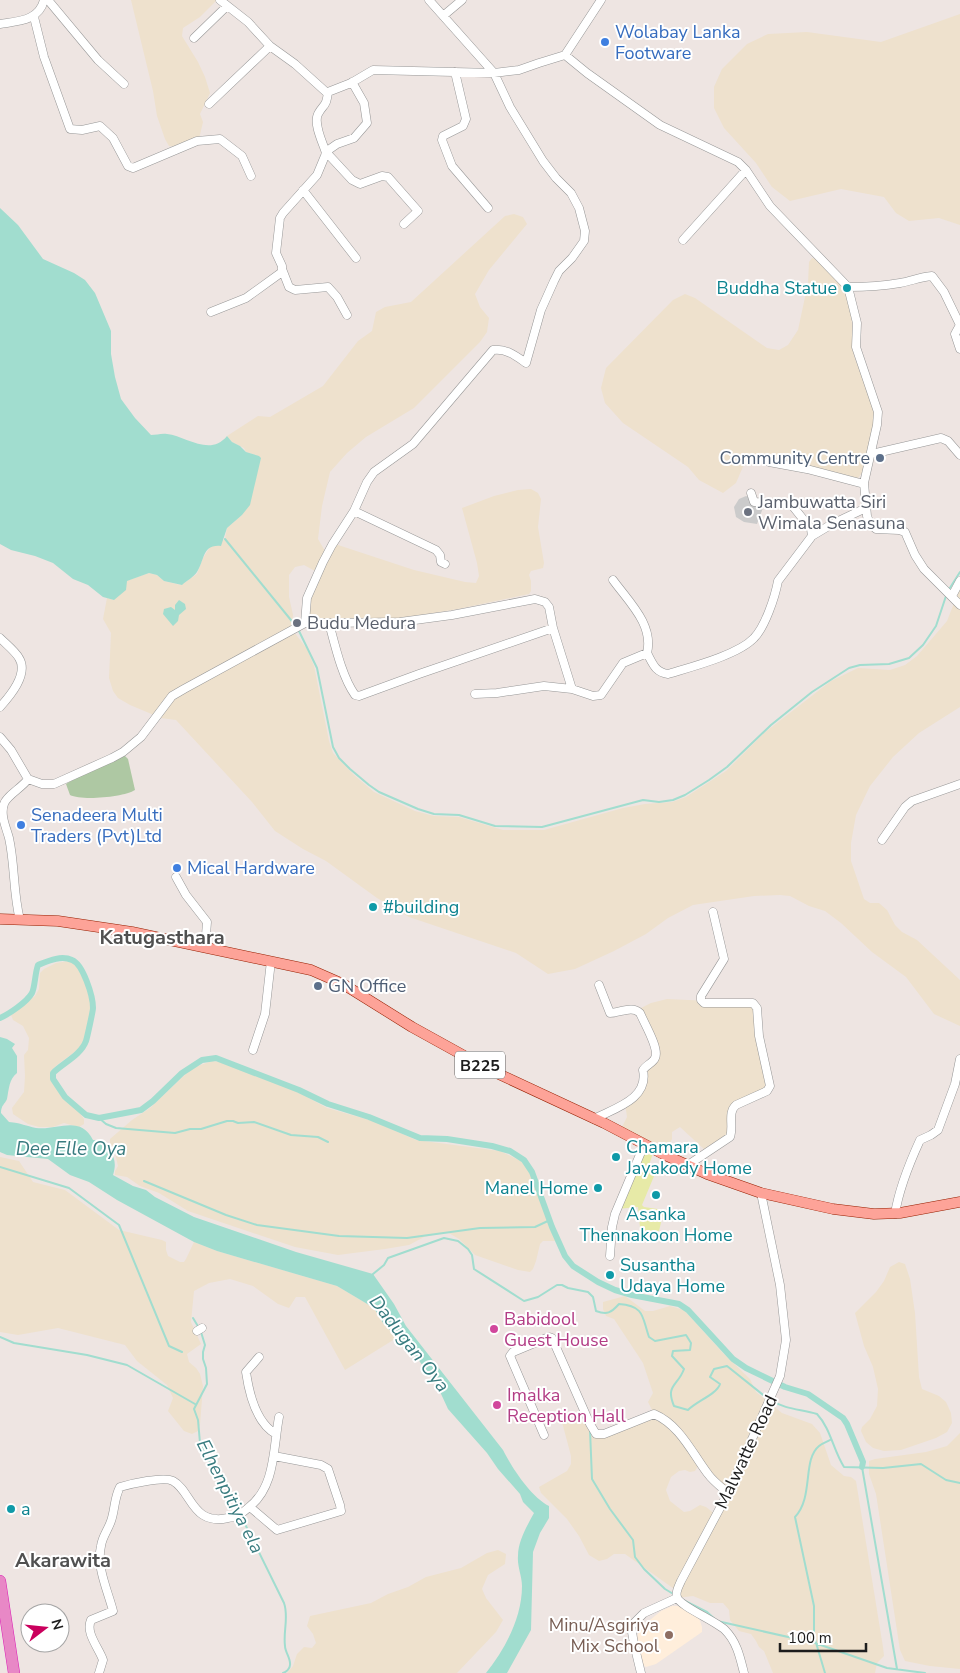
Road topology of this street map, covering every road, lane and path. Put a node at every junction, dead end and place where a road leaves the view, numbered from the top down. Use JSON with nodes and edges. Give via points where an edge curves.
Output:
{"nodes":[{"id":1,"x":46,"y":0,"type":"edge"},
{"id":2,"x":220,"y":0,"type":"edge"},
{"id":3,"x":429,"y":0,"type":"edge"},
{"id":4,"x":462,"y":0,"type":"edge"},
{"id":5,"x":600,"y":0,"type":"edge"},
{"id":6,"x":228,"y":6,"type":"junction"},
{"id":7,"x":34,"y":16,"type":"junction"},
{"id":8,"x":443,"y":16,"type":"junction"},
{"id":9,"x":0,"y":24,"type":"edge"},
{"id":10,"x":194,"y":38,"type":"dead end"},
{"id":11,"x":270,"y":46,"type":"junction"},
{"id":12,"x":564,"y":55,"type":"junction"},
{"id":13,"x":455,"y":72,"type":"junction"},
{"id":14,"x":494,"y":73,"type":"junction"},
{"id":15,"x":352,"y":82,"type":"junction"},
{"id":16,"x":124,"y":84,"type":"dead end"},
{"id":17,"x":328,"y":92,"type":"junction"},
{"id":18,"x":209,"y":104,"type":"dead end"},
{"id":19,"x":327,"y":153,"type":"junction"},
{"id":20,"x":746,"y":170,"type":"junction"},
{"id":21,"x":251,"y":176,"type":"dead end"},
{"id":22,"x":303,"y":190,"type":"junction"},
{"id":23,"x":488,"y":208,"type":"dead end"},
{"id":24,"x":404,"y":224,"type":"dead end"},
{"id":25,"x":683,"y":240,"type":"dead end"},
{"id":26,"x":356,"y":258,"type":"dead end"},
{"id":27,"x":282,"y":269,"type":"junction"},
{"id":28,"x":848,"y":287,"type":"junction"},
{"id":29,"x":211,"y":312,"type":"dead end"},
{"id":30,"x":347,"y":315,"type":"dead end"},
{"id":31,"x":960,"y":325,"type":"edge"},
{"id":32,"x":960,"y":349,"type":"edge"},
{"id":33,"x":871,"y":453,"type":"junction"},
{"id":34,"x":960,"y":456,"type":"edge"},
{"id":35,"x":769,"y":462,"type":"dead end"},
{"id":36,"x":864,"y":484,"type":"junction"},
{"id":37,"x":751,"y":493,"type":"dead end"},
{"id":38,"x":866,"y":508,"type":"junction"},
{"id":39,"x":354,"y":511,"type":"junction"},
{"id":40,"x":812,"y":536,"type":"junction"},
{"id":41,"x":445,"y":564,"type":"dead end"},
{"id":42,"x":614,"y":580,"type":"dead end"},
{"id":43,"x":960,"y":581,"type":"edge"},
{"id":44,"x":952,"y":596,"type":"junction"},
{"id":45,"x":960,"y":605,"type":"edge"},
{"id":46,"x":306,"y":623,"type":"junction"},
{"id":47,"x":329,"y":623,"type":"junction"},
{"id":48,"x":553,"y":628,"type":"junction"},
{"id":49,"x":0,"y":638,"type":"edge"},
{"id":50,"x":647,"y":653,"type":"junction"},
{"id":51,"x":572,"y":688,"type":"junction"},
{"id":52,"x":475,"y":694,"type":"dead end"},
{"id":53,"x":0,"y":707,"type":"edge"},
{"id":54,"x":0,"y":737,"type":"edge"},
{"id":55,"x":28,"y":779,"type":"junction"},
{"id":56,"x":960,"y":784,"type":"edge"},
{"id":57,"x":2,"y":802,"type":"edge"},
{"id":58,"x":882,"y":840,"type":"dead end"},
{"id":59,"x":176,"y":877,"type":"dead end"},
{"id":60,"x":713,"y":912,"type":"dead end"},
{"id":61,"x":0,"y":919,"type":"edge"},
{"id":62,"x":20,"y":920,"type":"junction"},
{"id":63,"x":205,"y":948,"type":"junction"},
{"id":64,"x":271,"y":961,"type":"junction"},
{"id":65,"x":599,"y":984,"type":"dead end"},
{"id":66,"x":253,"y":1050,"type":"dead end"},
{"id":67,"x":960,"y":1059,"type":"edge"},
{"id":68,"x":594,"y":1119,"type":"junction"},
{"id":69,"x":644,"y":1144,"type":"junction"},
{"id":70,"x":688,"y":1165,"type":"junction"},
{"id":71,"x":761,"y":1193,"type":"junction"},
{"id":72,"x":960,"y":1202,"type":"edge"},
{"id":73,"x":895,"y":1214,"type":"junction"},
{"id":74,"x":610,"y":1256,"type":"dead end"},
{"id":75,"x":259,"y":1357,"type":"dead end"},
{"id":76,"x":279,"y":1417,"type":"dead end"},
{"id":77,"x":276,"y":1434,"type":"junction"},
{"id":78,"x":544,"y":1435,"type":"dead end"},
{"id":79,"x":274,"y":1456,"type":"junction"},
{"id":80,"x":728,"y":1492,"type":"junction"},
{"id":81,"x":250,"y":1507,"type":"junction"},
{"id":82,"x":1,"y":1588,"type":"edge"},
{"id":83,"x":677,"y":1598,"type":"junction"},
{"id":84,"x":14,"y":1673,"type":"edge"},
{"id":85,"x":99,"y":1673,"type":"edge"},
{"id":86,"x":641,"y":1673,"type":"edge"},
{"id":87,"x":744,"y":1673,"type":"edge"}],
"edges":[{"from":1,"to":7,"type":"street"},
{"from":1,"to":16,"type":"street","via":[[98,60]]},
{"from":2,"to":6,"type":"street"},
{"from":3,"to":8,"type":"street"},
{"from":4,"to":8,"type":"street"},
{"from":5,"to":12,"type":"street"},
{"from":6,"to":10,"type":"street"},
{"from":6,"to":11,"type":"street"},
{"from":7,"to":9,"type":"street"},
{"from":7,"to":21,"type":"street","via":[[70,129],[100,126],[113,138],[128,166],[133,168],[197,140],[220,139],[242,156]]},
{"from":8,"to":14,"type":"street"},
{"from":11,"to":17,"type":"street"},
{"from":11,"to":18,"type":"street"},
{"from":12,"to":14,"type":"street","via":[[519,70]]},
{"from":12,"to":20,"type":"street","via":[[660,125],[738,162]]},
{"from":13,"to":14,"type":"street"},
{"from":13,"to":15,"type":"street","via":[[373,70]]},
{"from":13,"to":23,"type":"street","via":[[466,120],[463,126],[443,136],[442,140],[452,166]]},
{"from":14,"to":39,"type":"street","via":[[510,107],[543,161],[571,192],[585,231],[584,242],[554,281],[541,310],[526,363],[511,353],[493,350],[413,444],[374,472]]},
{"from":15,"to":17,"type":"street"},
{"from":15,"to":19,"type":"street","via":[[364,103],[366,122],[354,138],[337,144]]},
{"from":17,"to":19,"type":"street","via":[[327,104],[318,115],[317,125]]},
{"from":19,"to":22,"type":"street","via":[[317,175]]},
{"from":19,"to":24,"type":"street","via":[[352,180],[360,184],[388,177],[418,211]]},
{"from":20,"to":25,"type":"street"},
{"from":20,"to":28,"type":"street","via":[[770,206]]},
{"from":22,"to":26,"type":"street"},
{"from":22,"to":27,"type":"street","via":[[280,218],[276,253]]},
{"from":27,"to":29,"type":"street","via":[[274,279],[246,298]]},
{"from":27,"to":30,"type":"street","via":[[288,287],[295,290],[328,287],[338,297]]},
{"from":28,"to":31,"type":"street","via":[[886,285],[932,276]]},
{"from":28,"to":33,"type":"street","via":[[857,323],[856,347],[878,412]]},
{"from":31,"to":32,"type":"street","via":[[955,334]]},
{"from":33,"to":34,"type":"street","via":[[941,438],[948,441]]},
{"from":33,"to":36,"type":"street"},
{"from":35,"to":36,"type":"street"},
{"from":36,"to":38,"type":"street"},
{"from":37,"to":40,"type":"street","via":[[754,502],[791,504],[811,529]]},
{"from":38,"to":40,"type":"street"},
{"from":38,"to":44,"type":"street","via":[[870,524],[876,529],[905,532],[924,568]]},
{"from":39,"to":41,"type":"street","via":[[436,550]]},
{"from":39,"to":46,"type":"street","via":[[332,545],[307,598]]},
{"from":40,"to":50,"type":"street","via":[[778,581],[763,626],[754,639],[740,648],[668,674],[656,670]]},
{"from":42,"to":50,"type":"street","via":[[647,629]]},
{"from":43,"to":44,"type":"street"},
{"from":44,"to":45,"type":"street"},
{"from":46,"to":47,"type":"street"},
{"from":46,"to":55,"type":"street","via":[[172,696],[141,737],[104,762],[54,784]]},
{"from":47,"to":48,"type":"street","via":[[400,622],[535,599],[549,607]]},
{"from":47,"to":48,"type":"street","via":[[346,678],[355,695],[359,696]]},
{"from":48,"to":51,"type":"street"},
{"from":49,"to":53,"type":"street","via":[[20,659],[22,666],[21,677]]},
{"from":50,"to":51,"type":"street","via":[[623,663],[601,695],[593,696]]},
{"from":51,"to":52,"type":"street","via":[[544,686]]},
{"from":54,"to":55,"type":"street"},
{"from":55,"to":57,"type":"street"},
{"from":56,"to":58,"type":"street","via":[[912,801]]},
{"from":57,"to":62,"type":"street"},
{"from":59,"to":63,"type":"street","via":[[207,922]]},
{"from":60,"to":70,"type":"street","via":[[724,959],[701,996],[702,1000],[704,1003],[753,1003],[757,1008],[759,1036],[770,1086],[767,1091],[732,1108],[730,1137]]},
{"from":61,"to":62,"type":"main road","number":"B225"},
{"from":62,"to":63,"type":"main road","number":"B225","via":[[109,928]]},
{"from":63,"to":64,"type":"main road","number":"B225"},
{"from":64,"to":66,"type":"street","via":[[265,1014]]},
{"from":64,"to":68,"type":"main road","number":"B225","via":[[311,970],[333,979],[412,1028],[488,1069]]},
{"from":65,"to":68,"type":"street","via":[[610,1013],[632,1008],[640,1013],[656,1056],[643,1070],[643,1086],[637,1095]]},
{"from":67,"to":73,"type":"street","via":[[955,1084],[938,1130],[920,1140]]},
{"from":68,"to":69,"type":"main road","number":"B225"},
{"from":69,"to":70,"type":"main road","number":"B225"},
{"from":69,"to":74,"type":"street","via":[[615,1214]]},
{"from":70,"to":71,"type":"main road","number":"B225"},
{"from":71,"to":73,"type":"main road","number":"B225","via":[[833,1209]]},
{"from":71,"to":80,"type":"street","name":"Malwatte Road","via":[[780,1285],[786,1340],[776,1388]]},
{"from":72,"to":73,"type":"main road","number":"B225"},
{"from":75,"to":77,"type":"street","via":[[246,1372],[247,1382],[255,1408],[268,1430]]},
{"from":76,"to":77,"type":"street"},
{"from":77,"to":79,"type":"street"},
{"from":78,"to":80,"type":"street","via":[[510,1356],[549,1337],[596,1434],[604,1434],[654,1414],[664,1418],[693,1450],[708,1475]]},
{"from":79,"to":81,"type":"street","via":[[269,1481]]},
{"from":79,"to":81,"type":"street","via":[[328,1469],[341,1511],[277,1530]]},
{"from":80,"to":83,"type":"street","name":"Malwatte Road","via":[[681,1582]]},
{"from":81,"to":85,"type":"street","via":[[237,1517],[214,1520],[197,1510],[172,1480],[159,1479],[120,1487],[100,1548],[102,1573],[113,1611],[90,1620],[89,1624],[103,1660]]},
{"from":82,"to":84,"type":"highway"},
{"from":83,"to":86,"type":"street","via":[[644,1613],[632,1626]]},
{"from":83,"to":87,"type":"street","via":[[724,1630],[735,1642]]}]}
